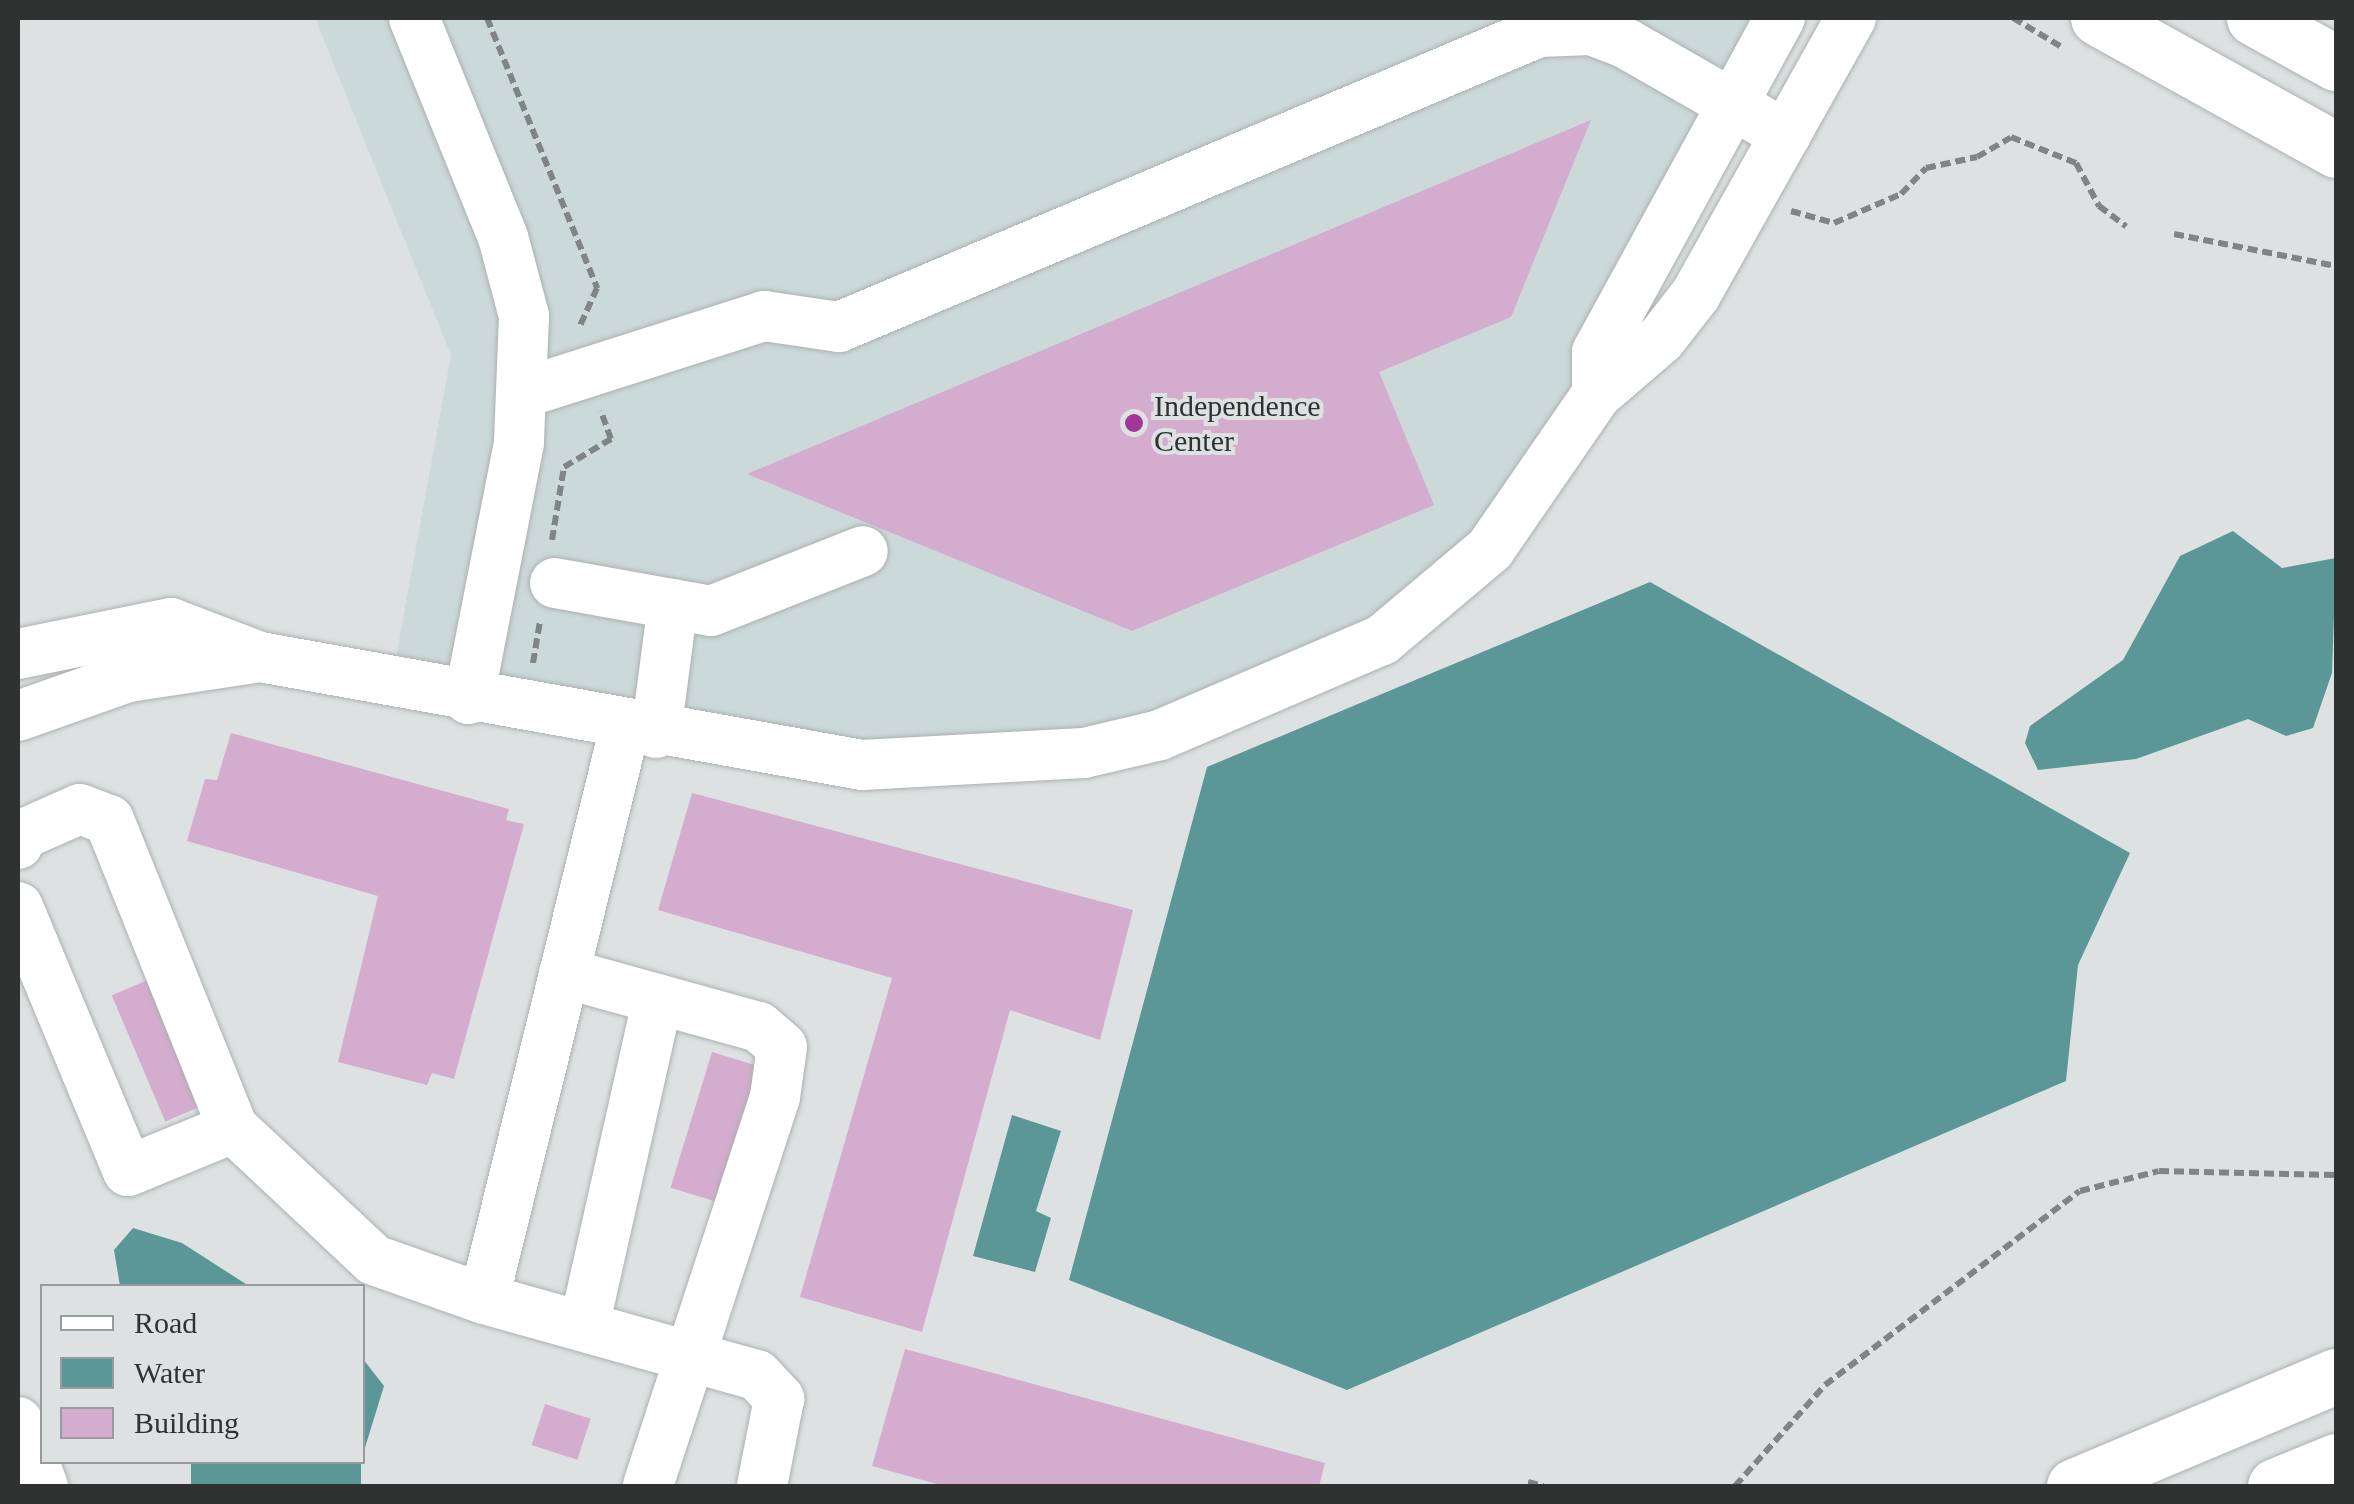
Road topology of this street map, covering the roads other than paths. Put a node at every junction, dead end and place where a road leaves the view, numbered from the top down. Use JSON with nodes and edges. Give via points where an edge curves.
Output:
{"nodes":[{"id":1,"x":414,"y":18,"type":"edge"},
{"id":2,"x":1780,"y":18,"type":"edge"},
{"id":3,"x":1852,"y":18,"type":"edge"},
{"id":4,"x":2098,"y":18,"type":"edge"},
{"id":5,"x":2254,"y":18,"type":"edge"},
{"id":6,"x":2336,"y":62,"type":"edge"},
{"id":7,"x":1732,"y":105,"type":"junction"},
{"id":8,"x":1786,"y":134,"type":"junction"},
{"id":9,"x":2336,"y":150,"type":"edge"},
{"id":10,"x":526,"y":392,"type":"junction"},
{"id":11,"x":1596,"y":394,"type":"junction"},
{"id":12,"x":863,"y":551,"type":"dead end"},
{"id":13,"x":555,"y":583,"type":"dead end"},
{"id":14,"x":674,"y":604,"type":"junction"},
{"id":15,"x":18,"y":654,"type":"edge"},
{"id":16,"x":260,"y":658,"type":"junction"},
{"id":17,"x":469,"y":699,"type":"junction"},
{"id":18,"x":18,"y":716,"type":"edge"},
{"id":19,"x":641,"y":730,"type":"junction"},
{"id":20,"x":18,"y":844,"type":"edge"},
{"id":21,"x":18,"y":908,"type":"edge"},
{"id":22,"x":564,"y":973,"type":"junction"},
{"id":23,"x":658,"y":999,"type":"junction"},
{"id":24,"x":232,"y":1128,"type":"junction"},
{"id":25,"x":484,"y":1299,"type":"junction"},
{"id":26,"x":586,"y":1322,"type":"junction"},
{"id":27,"x":689,"y":1350,"type":"junction"},
{"id":28,"x":2336,"y":1376,"type":"edge"},
{"id":29,"x":18,"y":1422,"type":"edge"},
{"id":30,"x":2336,"y":1461,"type":"edge"},
{"id":31,"x":43,"y":1486,"type":"edge"},
{"id":32,"x":648,"y":1486,"type":"edge"},
{"id":33,"x":762,"y":1486,"type":"edge"},
{"id":34,"x":2074,"y":1486,"type":"edge"},
{"id":35,"x":2276,"y":1486,"type":"edge"}],
"edges":[{"from":1,"to":10,"type":"street","via":[[512,264]]},
{"from":2,"to":7,"type":"street"},
{"from":3,"to":8,"type":"street"},
{"from":4,"to":9,"type":"main road"},
{"from":5,"to":6,"type":"main road"},
{"from":7,"to":8,"type":"street"},
{"from":7,"to":10,"type":"street","via":[[1591,30],[1540,32],[840,327],[764,316]]},
{"from":7,"to":11,"type":"street","via":[[1597,352]]},
{"from":8,"to":11,"type":"street","via":[[1662,339]]},
{"from":10,"to":17,"type":"street"},
{"from":11,"to":19,"type":"street","via":[[1490,549],[1428,610],[1382,640],[1160,735],[1084,753],[862,765]]},
{"from":12,"to":14,"type":"street","via":[[711,611]]},
{"from":13,"to":14,"type":"street"},
{"from":14,"to":19,"type":"street"},
{"from":15,"to":16,"type":"street","via":[[171,623]]},
{"from":16,"to":17,"type":"street"},
{"from":16,"to":18,"type":"street","via":[[128,677]]},
{"from":17,"to":19,"type":"street"},
{"from":19,"to":22,"type":"street"},
{"from":20,"to":24,"type":"street","via":[[21,834],[80,810],[109,820]]},
{"from":21,"to":24,"type":"street","via":[[128,1171]]},
{"from":22,"to":23,"type":"street"},
{"from":22,"to":25,"type":"street"},
{"from":23,"to":26,"type":"street"},
{"from":23,"to":27,"type":"street","via":[[759,1027],[782,1048],[775,1097]]},
{"from":24,"to":25,"type":"street","via":[[374,1260]]},
{"from":25,"to":26,"type":"street"},
{"from":26,"to":27,"type":"street"},
{"from":27,"to":32,"type":"street"},
{"from":27,"to":33,"type":"street","via":[[757,1375],[779,1399]]},
{"from":28,"to":34,"type":"main road"},
{"from":29,"to":31,"type":"street"},
{"from":30,"to":35,"type":"main road"}]}
